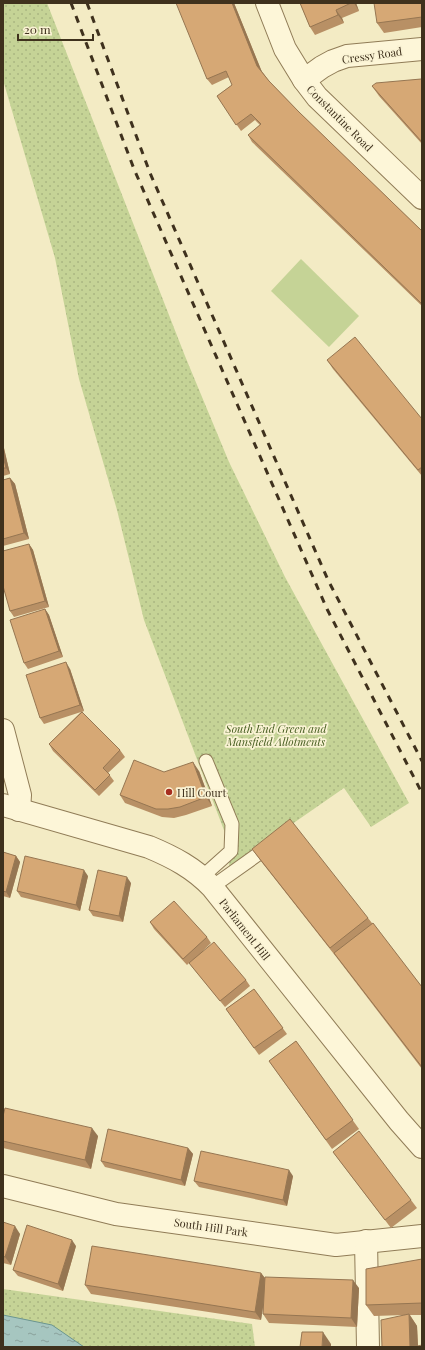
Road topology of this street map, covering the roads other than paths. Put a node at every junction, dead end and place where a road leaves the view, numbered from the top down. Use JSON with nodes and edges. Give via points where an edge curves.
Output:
{"nodes":[{"id":1,"x":267,"y":3,"type":"edge"},
{"id":2,"x":422,"y":49,"type":"edge"},
{"id":3,"x":304,"y":80,"type":"junction"},
{"id":4,"x":422,"y":198,"type":"edge"},
{"id":5,"x":3,"y":730,"type":"edge"},
{"id":6,"x":206,"y":761,"type":"dead end"},
{"id":7,"x":11,"y":807,"type":"edge"},
{"id":8,"x":281,"y":837,"type":"edge"},
{"id":9,"x":207,"y":882,"type":"junction"},
{"id":10,"x":422,"y":1147,"type":"edge"},
{"id":11,"x":3,"y":1186,"type":"edge"},
{"id":12,"x":422,"y":1236,"type":"edge"},
{"id":13,"x":366,"y":1241,"type":"junction"},
{"id":14,"x":368,"y":1347,"type":"edge"}],
"edges":[{"from":1,"to":3,"type":"street","name":"Constantine Road","via":[[285,49]]},
{"from":2,"to":3,"type":"street","name":"Cressy Road","via":[[348,56],[322,67]]},
{"from":3,"to":4,"type":"street","name":"Constantine Road","via":[[317,97]]},
{"from":5,"to":7,"type":"street","via":[[20,795]]},
{"from":6,"to":9,"type":"lane","via":[[232,824],[231,851]]},
{"from":7,"to":9,"type":"street","name":"Parliament Hill","via":[[149,847],[188,866]]},
{"from":8,"to":9,"type":"lane"},
{"from":9,"to":10,"type":"street","name":"Parliament Hill"},
{"from":11,"to":13,"type":"street","name":"South Hill Park","via":[[116,1214],[336,1245]]},
{"from":12,"to":13,"type":"street","name":"South Hill Park"},
{"from":13,"to":14,"type":"street"}]}
